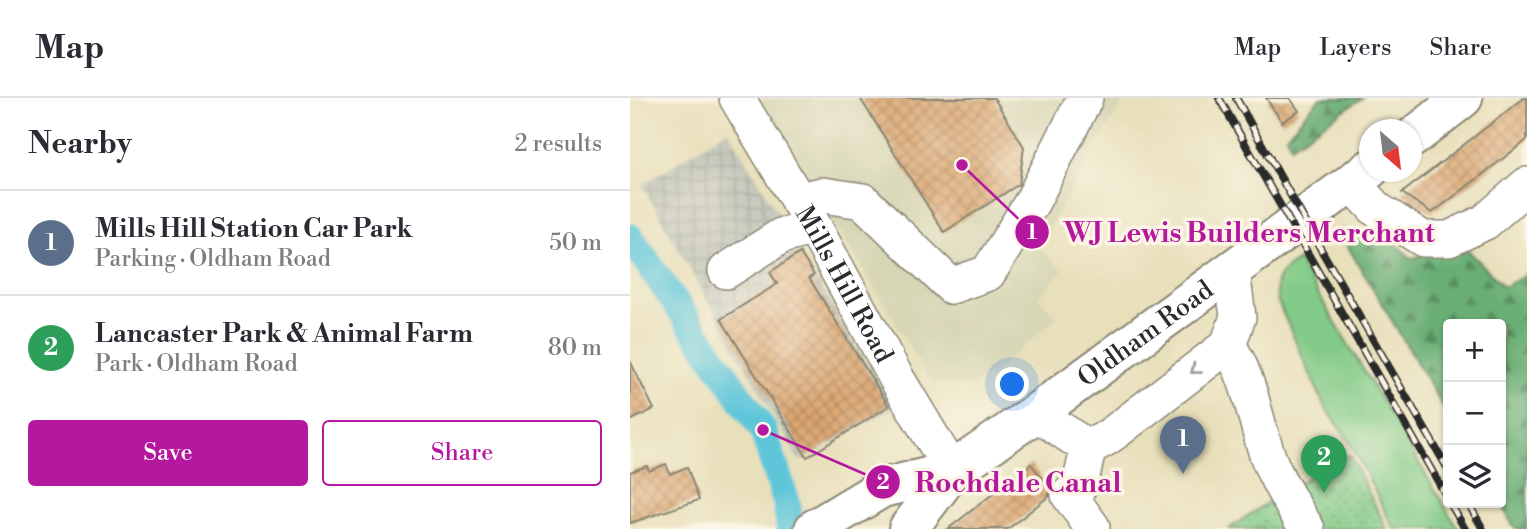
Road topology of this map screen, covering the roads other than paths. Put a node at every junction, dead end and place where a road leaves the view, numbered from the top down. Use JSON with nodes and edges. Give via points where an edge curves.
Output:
{"nodes":[{"id":1,"x":737,"y":98,"type":"edge"},
{"id":2,"x":1085,"y":98,"type":"edge"},
{"id":3,"x":1463,"y":98,"type":"edge"},
{"id":4,"x":1422,"y":130,"type":"edge"},
{"id":5,"x":1359,"y":177,"type":"edge"},
{"id":6,"x":1363,"y":182,"type":"edge"},
{"id":7,"x":1527,"y":185,"type":"edge"},
{"id":8,"x":806,"y":214,"type":"junction"},
{"id":9,"x":726,"y":271,"type":"dead end"},
{"id":10,"x":1232,"y":271,"type":"junction"},
{"id":11,"x":1228,"y":345,"type":"junction"},
{"id":12,"x":1036,"y":413,"type":"junction"},
{"id":13,"x":1089,"y":445,"type":"junction"},
{"id":14,"x":952,"y":471,"type":"junction"},
{"id":15,"x":815,"y":528,"type":"edge"},
{"id":16,"x":908,"y":529,"type":"edge"},
{"id":17,"x":1090,"y":529,"type":"edge"},
{"id":18,"x":1307,"y":529,"type":"edge"}],
"edges":[{"from":1,"to":8,"type":"street","name":"Mills Hill Road"},
{"from":2,"to":8,"type":"street","via":[[1032,202],[988,273],[951,286],[863,201],[823,195]]},
{"from":3,"to":4,"type":"main road"},
{"from":5,"to":10,"type":"main road","name":"Oldham Road"},
{"from":6,"to":7,"type":"street","via":[[1377,209],[1423,239],[1449,239],[1485,222]]},
{"from":8,"to":9,"type":"street"},
{"from":8,"to":14,"type":"street","name":"Mills Hill Road"},
{"from":10,"to":11,"type":"street","via":[[1238,317]]},
{"from":10,"to":12,"type":"main road","name":"Oldham Road"},
{"from":11,"to":13,"type":"street","one_way":true,"via":[[1115,432]]},
{"from":11,"to":18,"type":"street","via":[[1246,379],[1269,460]]},
{"from":12,"to":13,"type":"street"},
{"from":12,"to":14,"type":"main road","name":"Oldham Road"},
{"from":13,"to":17,"type":"street","via":[[1080,485],[1069,495]]},
{"from":14,"to":15,"type":"main road","via":[[882,488]]},
{"from":14,"to":16,"type":"main road"}]}
